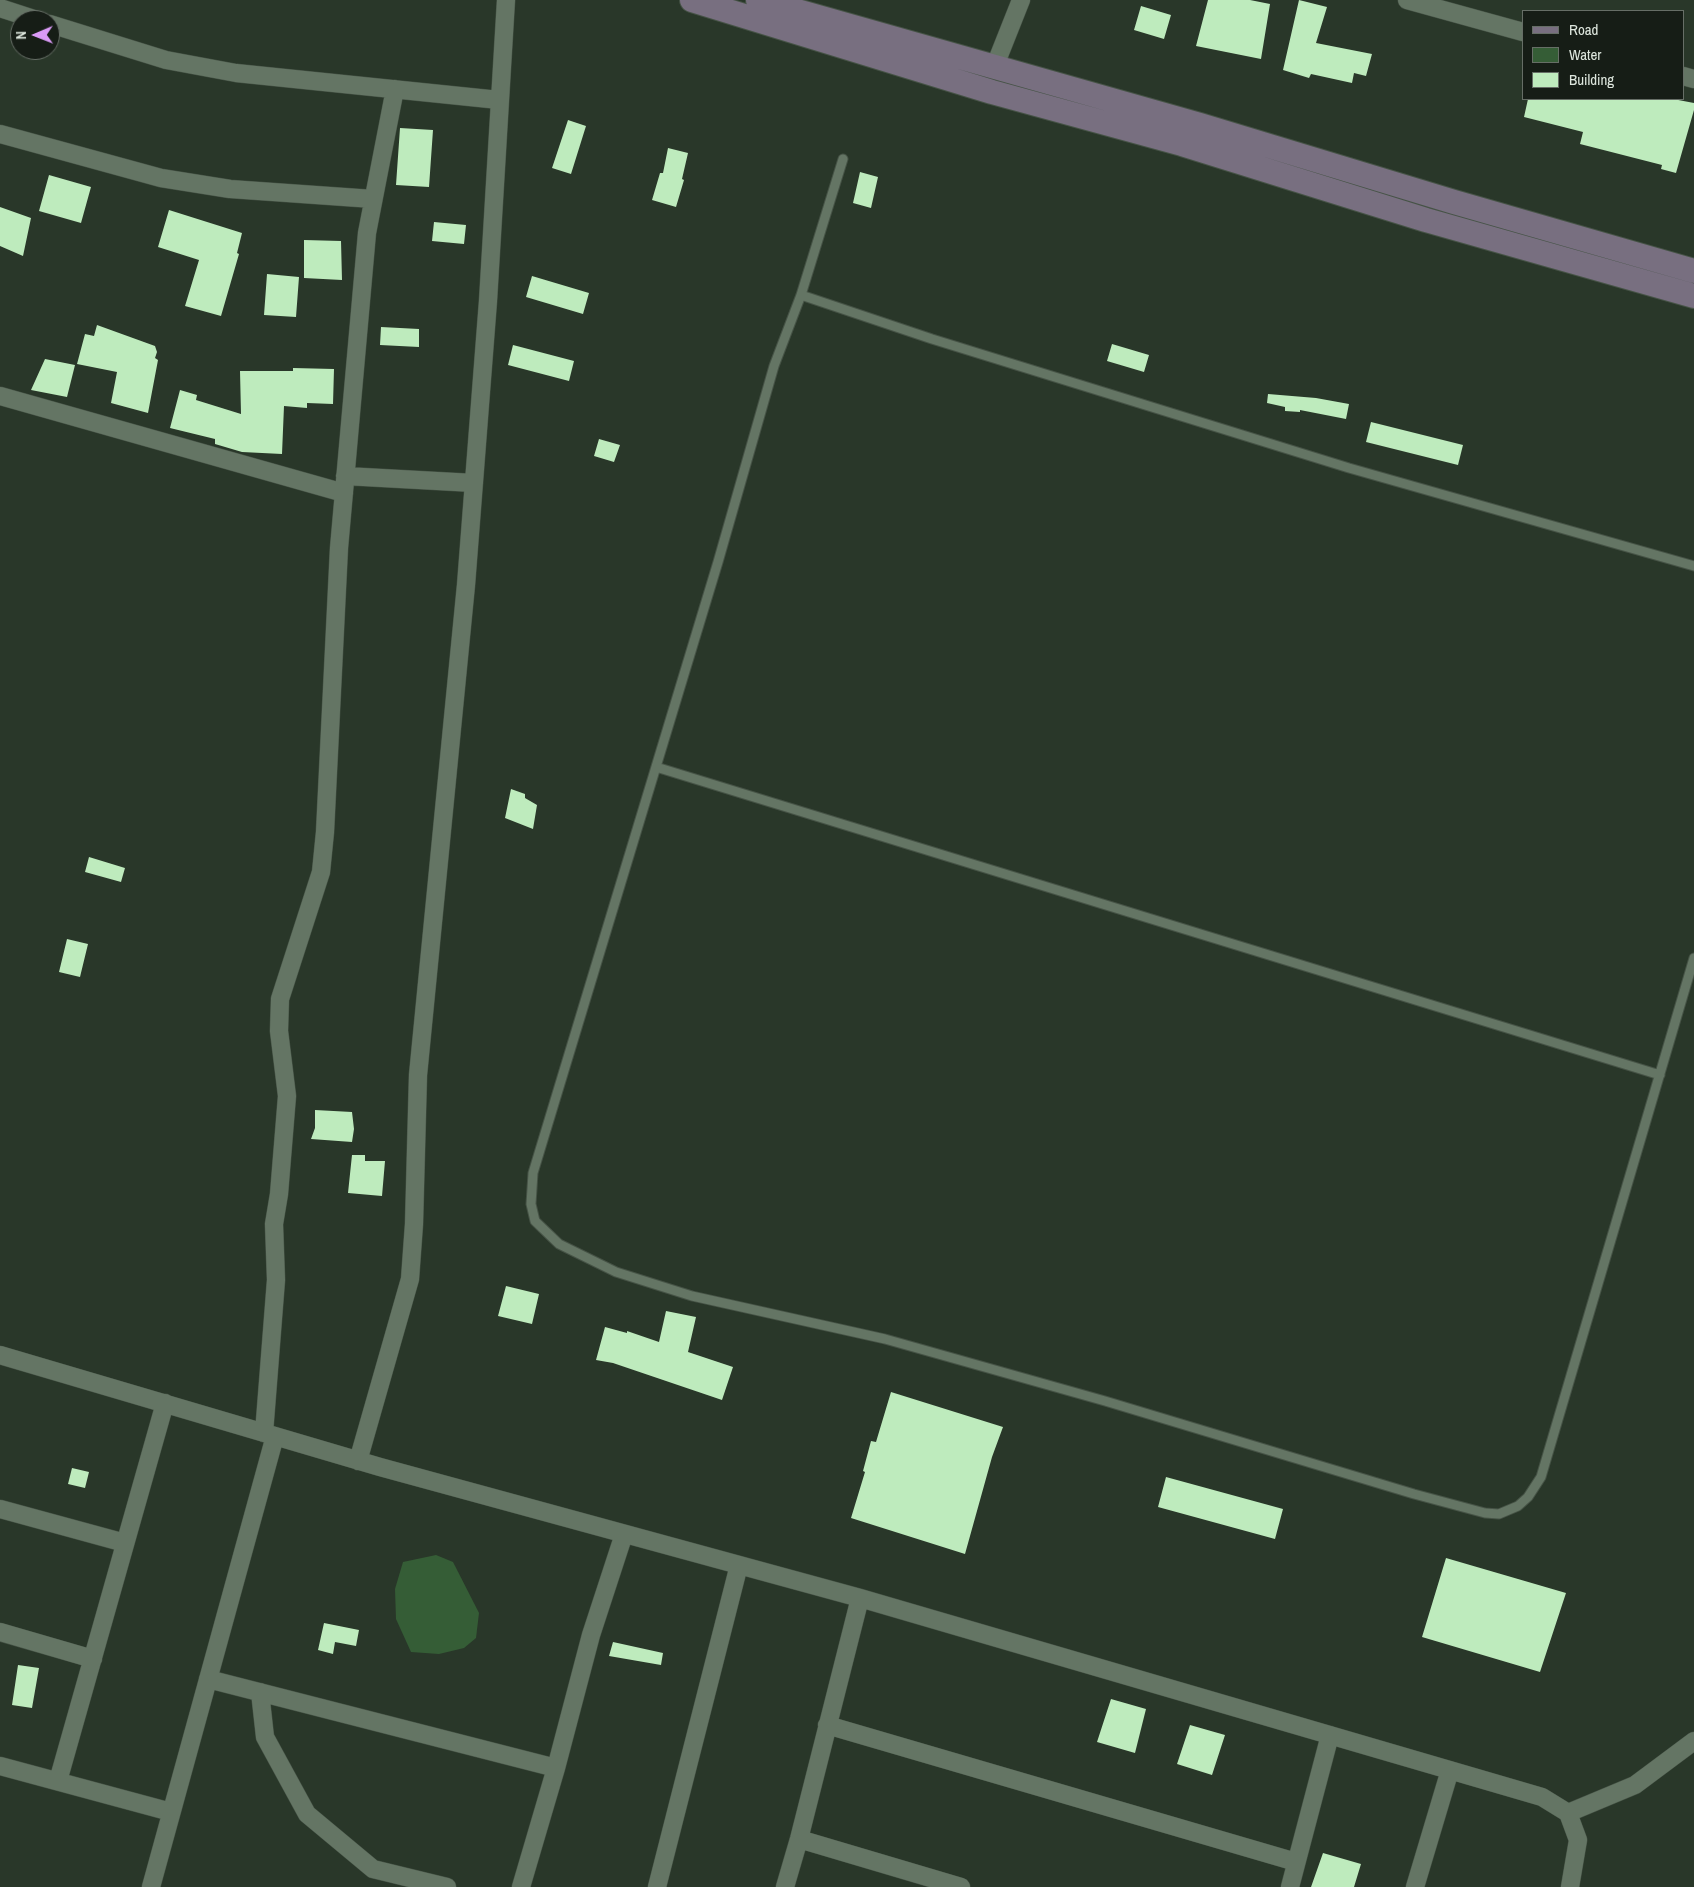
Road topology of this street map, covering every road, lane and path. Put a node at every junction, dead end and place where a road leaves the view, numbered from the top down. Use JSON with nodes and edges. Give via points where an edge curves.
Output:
{"nodes":[{"id":1,"x":506,"y":0,"type":"edge"},
{"id":2,"x":692,"y":0,"type":"edge"},
{"id":3,"x":758,"y":0,"type":"edge"},
{"id":4,"x":1021,"y":0,"type":"edge"},
{"id":5,"x":1407,"y":0,"type":"edge"},
{"id":6,"x":60,"y":27,"type":"edge"},
{"id":7,"x":1522,"y":32,"type":"edge"},
{"id":8,"x":994,"y":68,"type":"junction"},
{"id":9,"x":394,"y":89,"type":"junction"},
{"id":10,"x":499,"y":100,"type":"junction"},
{"id":11,"x":0,"y":134,"type":"edge"},
{"id":12,"x":843,"y":160,"type":"dead end"},
{"id":13,"x":374,"y":199,"type":"junction"},
{"id":14,"x":1694,"y":271,"type":"edge"},
{"id":15,"x":801,"y":295,"type":"junction"},
{"id":16,"x":1694,"y":296,"type":"edge"},
{"id":17,"x":0,"y":396,"type":"edge"},
{"id":18,"x":474,"y":483,"type":"junction"},
{"id":19,"x":345,"y":484,"type":"junction"},
{"id":20,"x":1694,"y":566,"type":"edge"},
{"id":21,"x":656,"y":767,"type":"junction"},
{"id":22,"x":1694,"y":958,"type":"edge"},
{"id":23,"x":1660,"y":1075,"type":"junction"},
{"id":24,"x":0,"y":1355,"type":"edge"},
{"id":25,"x":164,"y":1403,"type":"junction"},
{"id":26,"x":269,"y":1434,"type":"junction"},
{"id":27,"x":358,"y":1461,"type":"junction"},
{"id":28,"x":0,"y":1509,"type":"edge"},
{"id":29,"x":624,"y":1534,"type":"junction"},
{"id":30,"x":125,"y":1542,"type":"junction"},
{"id":31,"x":739,"y":1565,"type":"junction"},
{"id":32,"x":860,"y":1598,"type":"junction"},
{"id":33,"x":0,"y":1632,"type":"edge"},
{"id":34,"x":93,"y":1659,"type":"junction"},
{"id":35,"x":208,"y":1679,"type":"junction"},
{"id":36,"x":260,"y":1692,"type":"junction"},
{"id":37,"x":827,"y":1725,"type":"junction"},
{"id":38,"x":1330,"y":1735,"type":"junction"},
{"id":39,"x":1694,"y":1741,"type":"edge"},
{"id":40,"x":0,"y":1766,"type":"edge"},
{"id":41,"x":556,"y":1768,"type":"junction"},
{"id":42,"x":1450,"y":1770,"type":"junction"},
{"id":43,"x":58,"y":1781,"type":"junction"},
{"id":44,"x":171,"y":1812,"type":"junction"},
{"id":45,"x":1568,"y":1813,"type":"junction"},
{"id":46,"x":799,"y":1840,"type":"junction"},
{"id":47,"x":1296,"y":1862,"type":"junction"},
{"id":48,"x":150,"y":1887,"type":"edge"},
{"id":49,"x":447,"y":1887,"type":"edge"},
{"id":50,"x":521,"y":1887,"type":"edge"},
{"id":51,"x":657,"y":1887,"type":"edge"},
{"id":52,"x":785,"y":1887,"type":"edge"},
{"id":53,"x":960,"y":1887,"type":"edge"},
{"id":54,"x":1290,"y":1887,"type":"edge"},
{"id":55,"x":1415,"y":1887,"type":"edge"},
{"id":56,"x":1570,"y":1887,"type":"edge"}],
"edges":[{"from":1,"to":10,"type":"street"},
{"from":2,"to":16,"type":"street","via":[[992,92],[1182,144],[1426,220]]},
{"from":3,"to":8,"type":"street"},
{"from":4,"to":8,"type":"street"},
{"from":5,"to":7,"type":"street"},
{"from":6,"to":9,"type":"street","via":[[166,60],[236,73]]},
{"from":8,"to":14,"type":"street","via":[[1200,125]]},
{"from":9,"to":10,"type":"street"},
{"from":9,"to":13,"type":"street"},
{"from":10,"to":18,"type":"street"},
{"from":11,"to":13,"type":"street","via":[[161,178],[230,189]]},
{"from":12,"to":15,"type":"lane"},
{"from":13,"to":19,"type":"street","via":[[367,233]]},
{"from":15,"to":20,"type":"lane","via":[[1340,465]]},
{"from":15,"to":21,"type":"lane","via":[[774,366]]},
{"from":17,"to":19,"type":"street"},
{"from":18,"to":19,"type":"street"},
{"from":18,"to":27,"type":"street","via":[[418,1075],[410,1279]]},
{"from":19,"to":26,"type":"street","via":[[336,597],[326,832],[321,872],[280,999],[279,1030],[287,1096],[274,1224],[276,1280]]},
{"from":21,"to":23,"type":"lane"},
{"from":21,"to":23,"type":"lane","via":[[556,1090],[533,1173],[531,1204],[535,1221],[559,1244],[616,1272],[692,1296],[885,1339],[1105,1400],[1414,1494],[1499,1514],[1528,1498],[1541,1477]]},
{"from":22,"to":23,"type":"lane"},
{"from":24,"to":25,"type":"street"},
{"from":25,"to":26,"type":"street"},
{"from":25,"to":30,"type":"street"},
{"from":26,"to":27,"type":"street"},
{"from":26,"to":35,"type":"street"},
{"from":27,"to":29,"type":"street"},
{"from":28,"to":30,"type":"street"},
{"from":29,"to":31,"type":"street"},
{"from":29,"to":41,"type":"street","via":[[591,1635]]},
{"from":30,"to":34,"type":"street"},
{"from":31,"to":32,"type":"street"},
{"from":31,"to":51,"type":"street"},
{"from":32,"to":37,"type":"street"},
{"from":32,"to":38,"type":"street"},
{"from":33,"to":34,"type":"street"},
{"from":34,"to":43,"type":"street"},
{"from":35,"to":36,"type":"street"},
{"from":35,"to":44,"type":"street"},
{"from":36,"to":41,"type":"street"},
{"from":36,"to":49,"type":"street","via":[[265,1737],[307,1814],[373,1869]]},
{"from":37,"to":46,"type":"street"},
{"from":37,"to":47,"type":"street"},
{"from":38,"to":42,"type":"street"},
{"from":38,"to":47,"type":"street"},
{"from":39,"to":45,"type":"street","via":[[1636,1785]]},
{"from":40,"to":43,"type":"street"},
{"from":41,"to":50,"type":"street"},
{"from":42,"to":45,"type":"street","via":[[1542,1797]]},
{"from":42,"to":55,"type":"street"},
{"from":43,"to":44,"type":"street"},
{"from":44,"to":48,"type":"street"},
{"from":45,"to":56,"type":"street","via":[[1578,1840]]},
{"from":46,"to":52,"type":"street"},
{"from":46,"to":53,"type":"street"},
{"from":47,"to":54,"type":"street"}]}
